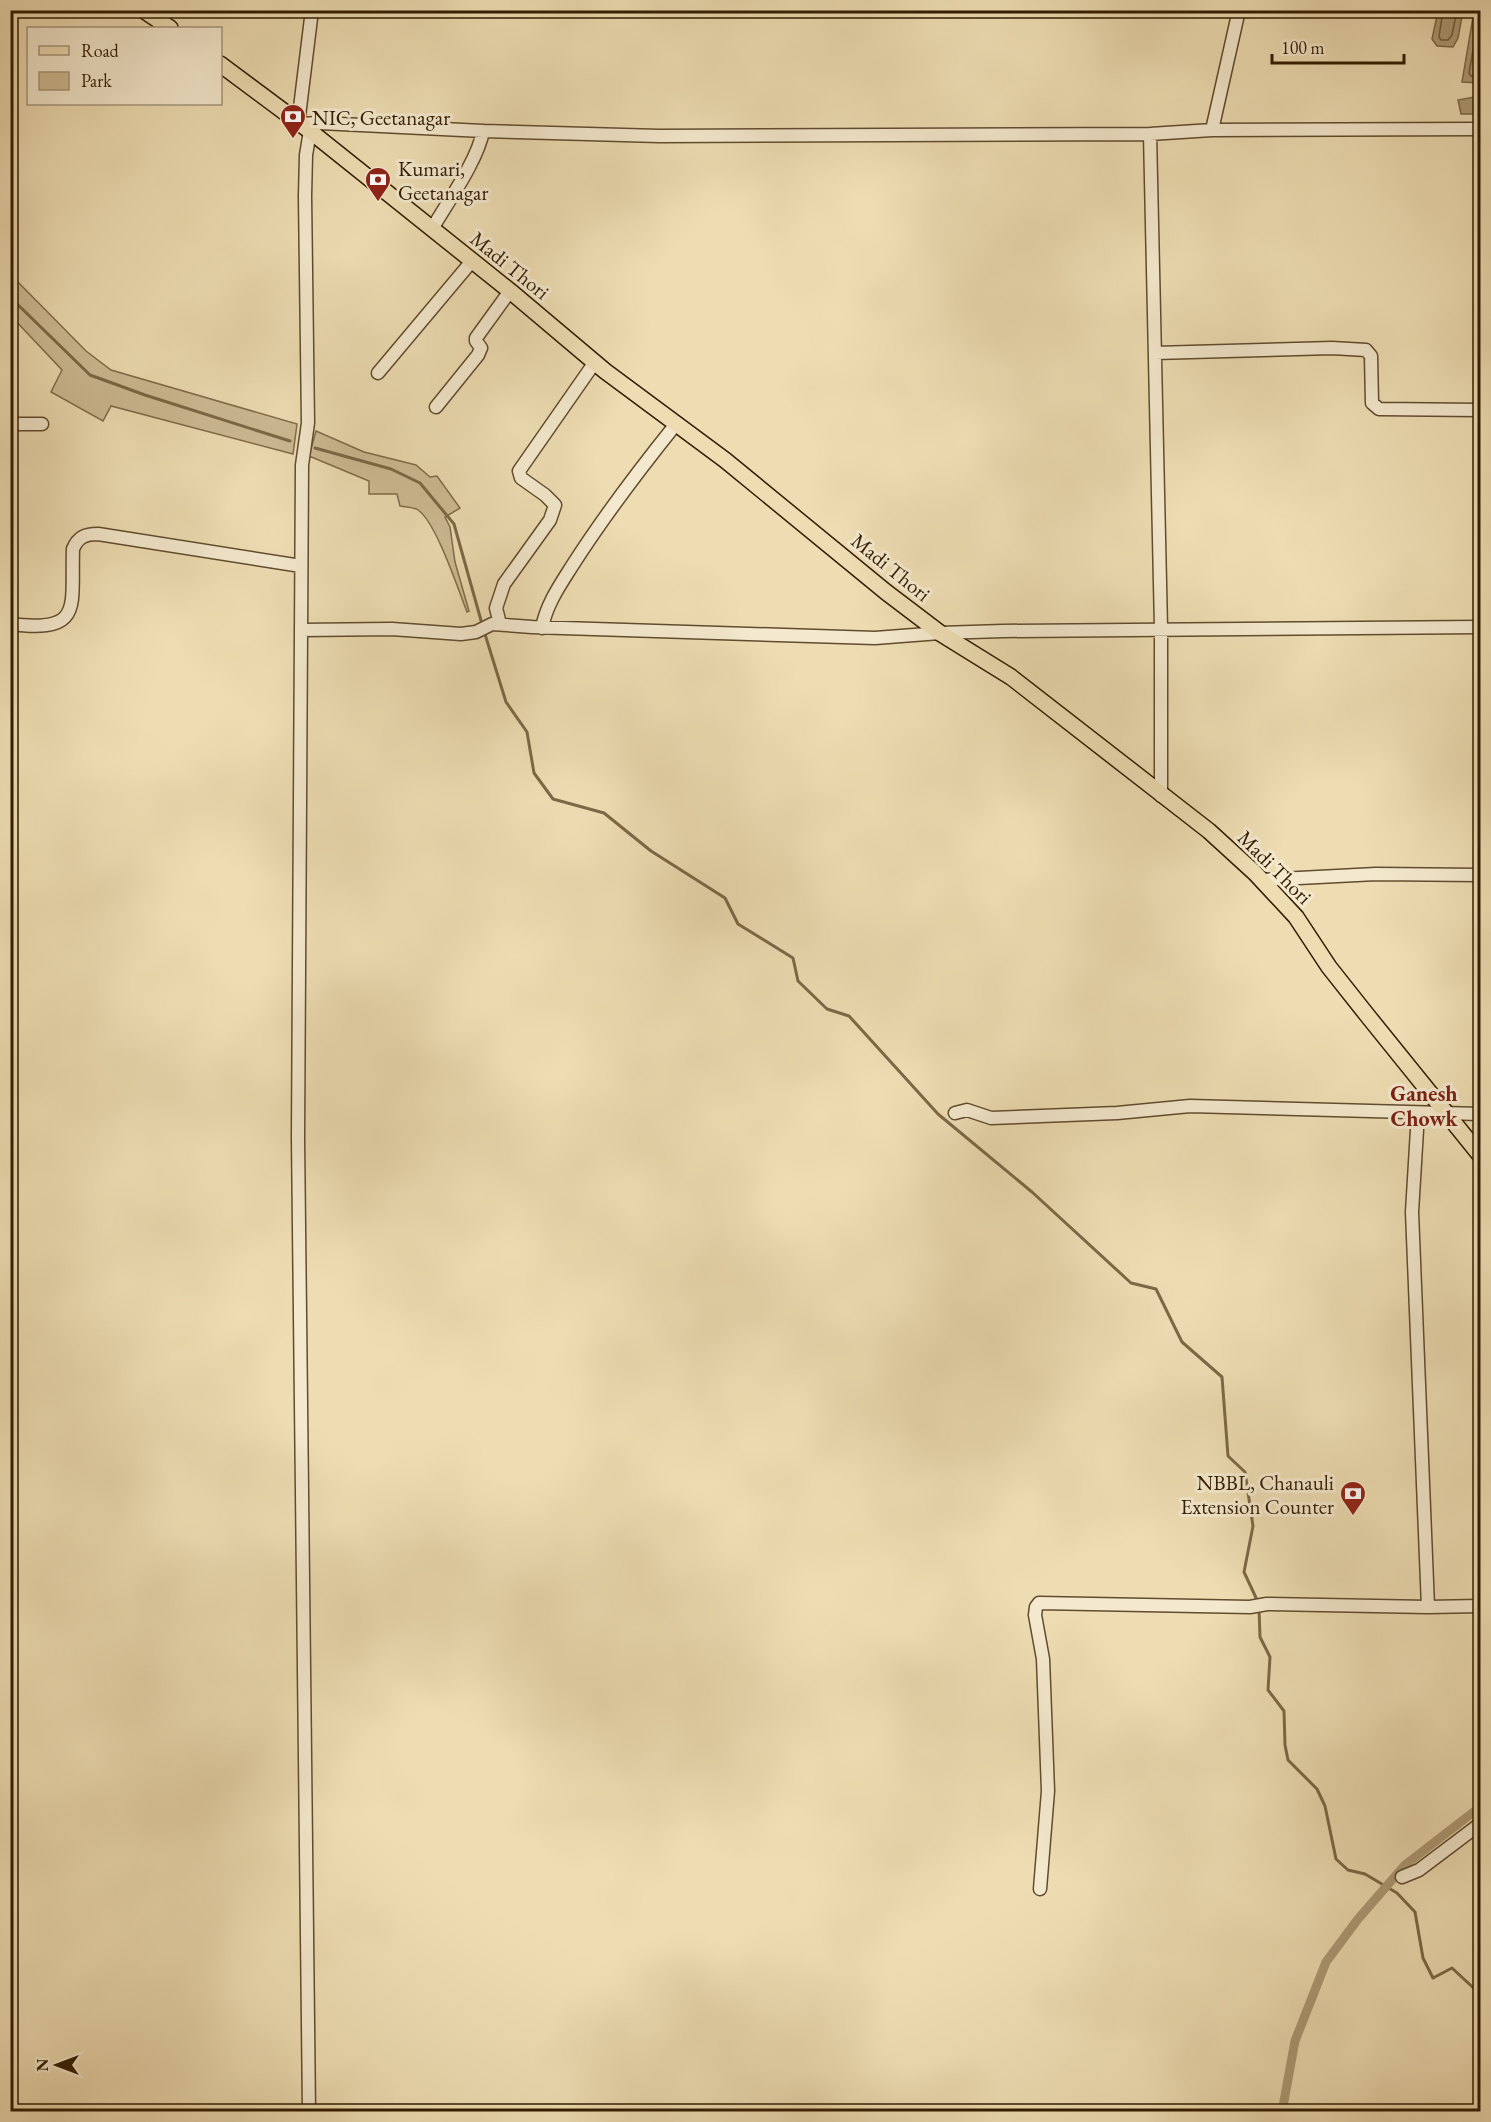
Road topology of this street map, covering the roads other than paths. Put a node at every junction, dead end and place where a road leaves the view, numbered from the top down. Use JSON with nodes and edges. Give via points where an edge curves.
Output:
{"nodes":[{"id":1,"x":143,"y":10,"type":"edge"},
{"id":2,"x":312,"y":10,"type":"edge"},
{"id":3,"x":1239,"y":10,"type":"edge"},
{"id":4,"x":168,"y":27,"type":"edge"},
{"id":5,"x":222,"y":66,"type":"edge"},
{"id":6,"x":304,"y":128,"type":"junction"},
{"id":7,"x":1480,"y":129,"type":"edge"},
{"id":8,"x":1212,"y":130,"type":"junction"},
{"id":9,"x":483,"y":131,"type":"junction"},
{"id":10,"x":1150,"y":134,"type":"junction"},
{"id":11,"x":432,"y":229,"type":"junction"},
{"id":12,"x":472,"y":261,"type":"junction"},
{"id":13,"x":510,"y":291,"type":"junction"},
{"id":14,"x":1155,"y":353,"type":"junction"},
{"id":15,"x":595,"y":362,"type":"junction"},
{"id":16,"x":378,"y":373,"type":"dead end"},
{"id":17,"x":436,"y":407,"type":"dead end"},
{"id":18,"x":1480,"y":410,"type":"edge"},
{"id":19,"x":10,"y":424,"type":"edge"},
{"id":20,"x":42,"y":424,"type":"dead end"},
{"id":21,"x":676,"y":424,"type":"junction"},
{"id":22,"x":301,"y":566,"type":"junction"},
{"id":23,"x":10,"y":624,"type":"edge"},
{"id":24,"x":496,"y":624,"type":"junction"},
{"id":25,"x":1480,"y":627,"type":"edge"},
{"id":26,"x":542,"y":628,"type":"junction"},
{"id":27,"x":1161,"y":628,"type":"junction"},
{"id":28,"x":301,"y":630,"type":"junction"},
{"id":29,"x":940,"y":633,"type":"junction"},
{"id":30,"x":1161,"y":796,"type":"junction"},
{"id":31,"x":1480,"y":875,"type":"edge"},
{"id":32,"x":1261,"y":880,"type":"junction"},
{"id":33,"x":955,"y":1113,"type":"dead end"},
{"id":34,"x":1418,"y":1113,"type":"junction"},
{"id":35,"x":1445,"y":1113,"type":"junction"},
{"id":36,"x":1480,"y":1114,"type":"edge"},
{"id":37,"x":1480,"y":1155,"type":"edge"},
{"id":38,"x":1480,"y":1606,"type":"edge"},
{"id":39,"x":1428,"y":1607,"type":"junction"},
{"id":40,"x":1480,"y":1824,"type":"edge"},
{"id":41,"x":1402,"y":1877,"type":"dead end"},
{"id":42,"x":1040,"y":1889,"type":"dead end"},
{"id":43,"x":309,"y":2112,"type":"edge"}],
"edges":[{"from":1,"to":4,"type":"main road"},
{"from":2,"to":6,"type":"street"},
{"from":3,"to":8,"type":"street"},
{"from":5,"to":6,"type":"main road","name":"Madi Thori"},
{"from":6,"to":9,"type":"street","via":[[320,123]]},
{"from":6,"to":11,"type":"main road","name":"Madi Thori"},
{"from":6,"to":22,"type":"street","via":[[308,423],[302,465]]},
{"from":7,"to":8,"type":"street"},
{"from":8,"to":10,"type":"street"},
{"from":9,"to":10,"type":"street","via":[[659,136]]},
{"from":9,"to":11,"type":"street","via":[[466,171]]},
{"from":10,"to":14,"type":"street"},
{"from":11,"to":12,"type":"main road","name":"Madi Thori"},
{"from":12,"to":13,"type":"main road","name":"Madi Thori"},
{"from":12,"to":16,"type":"street"},
{"from":13,"to":15,"type":"main road","name":"Madi Thori"},
{"from":13,"to":17,"type":"street","via":[[476,338],[481,348],[478,354]]},
{"from":14,"to":18,"type":"street","via":[[1366,350],[1371,356],[1372,403],[1379,409]]},
{"from":14,"to":27,"type":"street"},
{"from":15,"to":21,"type":"main road","name":"Madi Thori"},
{"from":15,"to":24,"type":"street","via":[[519,471],[520,478],[545,495],[555,508],[504,584],[496,608]]},
{"from":19,"to":20,"type":"street"},
{"from":21,"to":26,"type":"street","via":[[597,526],[553,598]]},
{"from":21,"to":29,"type":"main road","name":"Madi Thori"},
{"from":22,"to":23,"type":"street","via":[[88,534],[76,541],[73,549],[68,616],[51,626]]},
{"from":22,"to":28,"type":"street"},
{"from":24,"to":26,"type":"street"},
{"from":24,"to":28,"type":"street","via":[[461,634],[392,629]]},
{"from":25,"to":27,"type":"street"},
{"from":26,"to":29,"type":"street","via":[[875,638]]},
{"from":27,"to":29,"type":"street"},
{"from":27,"to":30,"type":"street"},
{"from":28,"to":43,"type":"street","via":[[298,1138]]},
{"from":29,"to":30,"type":"main road","name":"Madi Thori","via":[[1011,678]]},
{"from":30,"to":32,"type":"main road","name":"Madi Thori","via":[[1209,831]]},
{"from":31,"to":32,"type":"street","via":[[1376,873]]},
{"from":32,"to":35,"type":"main road","name":"Madi Thori","via":[[1296,917],[1329,966]]},
{"from":33,"to":34,"type":"street","via":[[967,1110],[991,1118],[1190,1106]]},
{"from":34,"to":35,"type":"street"},
{"from":34,"to":39,"type":"street","via":[[1412,1212]]},
{"from":35,"to":36,"type":"street"},
{"from":35,"to":37,"type":"main road","name":"Madi Thori"},
{"from":38,"to":39,"type":"street"},
{"from":39,"to":42,"type":"street","via":[[1039,1603],[1035,1615],[1043,1659],[1048,1791]]},
{"from":40,"to":41,"type":"street","via":[[1419,1870]]}]}
